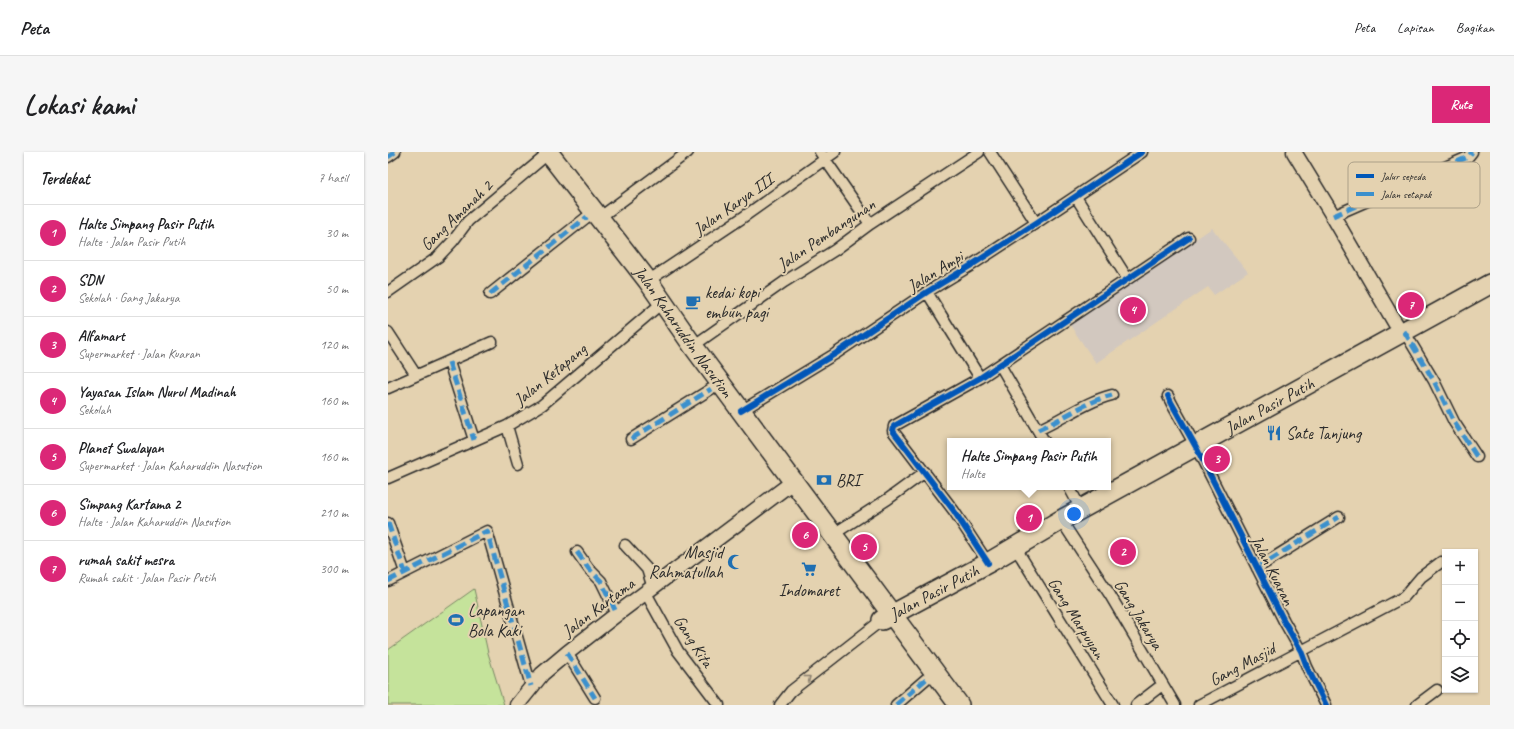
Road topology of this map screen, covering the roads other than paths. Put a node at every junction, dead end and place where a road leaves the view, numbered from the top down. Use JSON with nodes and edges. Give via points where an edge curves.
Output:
{"nodes":[{"id":1,"x":688,"y":152,"type":"edge"},
{"id":2,"x":835,"y":152,"type":"edge"},
{"id":3,"x":979,"y":152,"type":"edge"},
{"id":4,"x":990,"y":152,"type":"edge"},
{"id":5,"x":1142,"y":152,"type":"edge"},
{"id":6,"x":1294,"y":152,"type":"edge"},
{"id":7,"x":546,"y":153,"type":"edge"},
{"id":8,"x":823,"y":155,"type":"edge"},
{"id":9,"x":1470,"y":155,"type":"edge"},
{"id":10,"x":1454,"y":162,"type":"edge"},
{"id":11,"x":1076,"y":197,"type":"junction"},
{"id":12,"x":1351,"y":208,"type":"edge"},
{"id":13,"x":1333,"y":216,"type":"junction"},
{"id":14,"x":593,"y":218,"type":"junction"},
{"id":15,"x":1036,"y":223,"type":"junction"},
{"id":16,"x":870,"y":224,"type":"junction"},
{"id":17,"x":1188,"y":238,"type":"dead end"},
{"id":18,"x":611,"y":242,"type":"junction"},
{"id":19,"x":1127,"y":278,"type":"junction"},
{"id":20,"x":648,"y":281,"type":"junction"},
{"id":21,"x":1490,"y":284,"type":"edge"},
{"id":22,"x":388,"y":292,"type":"edge"},
{"id":23,"x":927,"y":292,"type":"junction"},
{"id":24,"x":490,"y":294,"type":"dead end"},
{"id":25,"x":656,"y":308,"type":"junction"},
{"id":26,"x":388,"y":332,"type":"edge"},
{"id":27,"x":1402,"y":332,"type":"junction"},
{"id":28,"x":492,"y":342,"type":"dead end"},
{"id":29,"x":693,"y":346,"type":"junction"},
{"id":30,"x":449,"y":362,"type":"junction"},
{"id":31,"x":1000,"y":365,"type":"junction"},
{"id":32,"x":416,"y":375,"type":"junction"},
{"id":33,"x":980,"y":378,"type":"junction"},
{"id":34,"x":388,"y":388,"type":"edge"},
{"id":35,"x":711,"y":389,"type":"junction"},
{"id":36,"x":1112,"y":395,"type":"dead end"},
{"id":37,"x":1168,"y":396,"type":"dead end"},
{"id":38,"x":742,"y":411,"type":"junction"},
{"id":39,"x":507,"y":426,"type":"junction"},
{"id":40,"x":1038,"y":430,"type":"junction"},
{"id":41,"x":1042,"y":438,"type":"edge"},
{"id":42,"x":631,"y":439,"type":"dead end"},
{"id":43,"x":474,"y":440,"type":"junction"},
{"id":44,"x":1196,"y":447,"type":"junction"},
{"id":45,"x":1477,"y":457,"type":"dead end"},
{"id":46,"x":518,"y":464,"type":"dead end"},
{"id":47,"x":925,"y":472,"type":"junction"},
{"id":48,"x":388,"y":478,"type":"edge"},
{"id":49,"x":786,"y":487,"type":"junction"},
{"id":50,"x":1071,"y":490,"type":"edge"},
{"id":51,"x":1081,"y":509,"type":"junction"},
{"id":52,"x":1339,"y":517,"type":"dead end"},
{"id":53,"x":1061,"y":520,"type":"junction"},
{"id":54,"x":388,"y":523,"type":"edge"},
{"id":55,"x":832,"y":535,"type":"junction"},
{"id":56,"x":625,"y":545,"type":"dead end"},
{"id":57,"x":1015,"y":547,"type":"junction"},
{"id":58,"x":577,"y":552,"type":"dead end"},
{"id":59,"x":1441,"y":562,"type":"dead end"},
{"id":60,"x":988,"y":563,"type":"junction"},
{"id":61,"x":1257,"y":568,"type":"junction"},
{"id":62,"x":405,"y":572,"type":"junction"},
{"id":63,"x":388,"y":581,"type":"edge"},
{"id":64,"x":649,"y":590,"type":"junction"},
{"id":65,"x":617,"y":614,"type":"junction"},
{"id":66,"x":887,"y":618,"type":"junction"},
{"id":67,"x":1301,"y":651,"type":"junction"},
{"id":68,"x":568,"y":653,"type":"junction"},
{"id":69,"x":926,"y":678,"type":"junction"},
{"id":70,"x":1162,"y":685,"type":"junction"},
{"id":71,"x":531,"y":686,"type":"junction"},
{"id":72,"x":1437,"y":690,"type":"dead end"},
{"id":73,"x":595,"y":698,"type":"dead end"},
{"id":74,"x":516,"y":705,"type":"edge"},
{"id":75,"x":719,"y":705,"type":"edge"},
{"id":76,"x":780,"y":705,"type":"edge"},
{"id":77,"x":896,"y":705,"type":"edge"},
{"id":78,"x":946,"y":705,"type":"edge"},
{"id":79,"x":959,"y":705,"type":"edge"},
{"id":80,"x":1113,"y":705,"type":"edge"},
{"id":81,"x":1136,"y":705,"type":"edge"},
{"id":82,"x":1175,"y":705,"type":"edge"},
{"id":83,"x":1199,"y":705,"type":"edge"},
{"id":84,"x":1326,"y":705,"type":"edge"},
{"id":85,"x":1417,"y":705,"type":"edge"}],
"edges":[{"from":1,"to":14,"type":"street"},
{"from":2,"to":8,"type":"street","name":"Jalan Karya III"},
{"from":3,"to":16,"type":"street","name":"Jalan Pembangunan"},
{"from":4,"to":15,"type":"street"},
{"from":5,"to":11,"type":"street","name":"Jalan Ampi"},
{"from":6,"to":13,"type":"main road"},
{"from":7,"to":14,"type":"highway","name":"Jalan Kaharuddin Nasution"},
{"from":7,"to":22,"type":"street","name":"Gang Amanah 2","via":[[468,221],[438,257]]},
{"from":8,"to":16,"type":"street"},
{"from":8,"to":20,"type":"street","name":"Jalan Karya III","via":[[742,218]]},
{"from":9,"to":10,"type":"street"},
{"from":11,"to":15,"type":"street","name":"Jalan Ampi"},
{"from":11,"to":19,"type":"street"},
{"from":12,"to":13,"type":"street"},
{"from":13,"to":27,"type":"main road"},
{"from":14,"to":18,"type":"highway","name":"Jalan Kaharuddin Nasution"},
{"from":14,"to":24,"type":"street"},
{"from":15,"to":23,"type":"street","name":"Jalan Ampi"},
{"from":16,"to":29,"type":"street","name":"Jalan Pembangunan"},
{"from":17,"to":19,"type":"street"},
{"from":18,"to":20,"type":"highway","name":"Jalan Kaharuddin Nasution"},
{"from":18,"to":25,"type":"highway","name":"Jalan Kaharuddin Nasution"},
{"from":19,"to":31,"type":"street"},
{"from":20,"to":29,"type":"highway","name":"Jalan Kaharuddin Nasution"},
{"from":21,"to":27,"type":"highway","name":"Jalan Pasir Putih"},
{"from":23,"to":33,"type":"street"},
{"from":23,"to":38,"type":"street","name":"Jalan Ampi","via":[[835,354]]},
{"from":25,"to":35,"type":"highway","name":"Jalan Kaharuddin Nasution"},
{"from":25,"to":39,"type":"street","name":"Jalan Ketapang","via":[[542,405]]},
{"from":26,"to":32,"type":"street"},
{"from":27,"to":44,"type":"highway","name":"Jalan Pasir Putih"},
{"from":27,"to":45,"type":"street","via":[[1434,381],[1454,422]]},
{"from":28,"to":30,"type":"street"},
{"from":29,"to":38,"type":"highway","name":"Jalan Kaharuddin Nasution"},
{"from":30,"to":32,"type":"street"},
{"from":30,"to":43,"type":"street"},
{"from":31,"to":33,"type":"street"},
{"from":31,"to":40,"type":"street"},
{"from":32,"to":34,"type":"street"},
{"from":33,"to":47,"type":"street","via":[[894,426],[893,431]]},
{"from":35,"to":42,"type":"street"},
{"from":35,"to":49,"type":"highway","name":"Jalan Kaharuddin Nasution"},
{"from":36,"to":40,"type":"street","via":[[1094,401]]},
{"from":37,"to":44,"type":"street","name":"Jalan Kuaran"},
{"from":38,"to":55,"type":"highway","name":"Jalan Kaharuddin Nasution"},
{"from":39,"to":43,"type":"street","name":"Jalan Ketapang"},
{"from":39,"to":46,"type":"street"},
{"from":40,"to":41,"type":"street"},
{"from":43,"to":48,"type":"street","name":"Jalan Ketapang"},
{"from":44,"to":51,"type":"highway","name":"Jalan Pasir Putih"},
{"from":44,"to":61,"type":"street","name":"Jalan Kuaran"},
{"from":47,"to":55,"type":"street"},
{"from":47,"to":60,"type":"street"},
{"from":49,"to":64,"type":"main road","name":"Jalan Kartama"},
{"from":49,"to":66,"type":"highway","name":"Jalan Kaharuddin Nasution"},
{"from":50,"to":51,"type":"street"},
{"from":51,"to":53,"type":"highway","name":"Jalan Pasir Putih"},
{"from":52,"to":61,"type":"street"},
{"from":53,"to":57,"type":"highway","name":"Jalan Pasir Putih"},
{"from":53,"to":70,"type":"street","name":"Gang Jakarya","via":[[1110,595]]},
{"from":54,"to":62,"type":"street"},
{"from":55,"to":66,"type":"highway","name":"Jalan Kaharuddin Nasution"},
{"from":56,"to":64,"type":"street","name":"Gang Kita","via":[[647,569]]},
{"from":57,"to":60,"type":"highway","name":"Jalan Pasir Putih"},
{"from":57,"to":80,"type":"street","name":"Gang Marpuyan"},
{"from":58,"to":65,"type":"street","via":[[601,581]]},
{"from":59,"to":67,"type":"street","name":"Gang Masjid","via":[[1421,577],[1404,597]]},
{"from":60,"to":66,"type":"highway","name":"Jalan Pasir Putih"},
{"from":61,"to":67,"type":"street","name":"Jalan Kuaran"},
{"from":62,"to":63,"type":"street"},
{"from":62,"to":71,"type":"street","via":[[487,531]]},
{"from":64,"to":65,"type":"main road","name":"Jalan Kartama"},
{"from":64,"to":75,"type":"street","name":"Gang Kita","via":[[678,651]]},
{"from":65,"to":68,"type":"main road","name":"Jalan Kartama"},
{"from":66,"to":69,"type":"highway","name":"Jalan Kaharuddin Nasution"},
{"from":76,"to":66,"type":"street","one_way":true,"via":[[791,691]]},
{"from":66,"to":79,"type":"highway","name":"Jalan Kaharuddin Nasution"},
{"from":67,"to":83,"type":"street","name":"Gang Masjid"},
{"from":67,"to":84,"type":"street","name":"Jalan Kuaran"},
{"from":68,"to":71,"type":"main road","name":"Jalan Kartama"},
{"from":68,"to":73,"type":"street"},
{"from":69,"to":77,"type":"street"},
{"from":69,"to":78,"type":"highway","name":"Jalan Kaharuddin Nasution"},
{"from":70,"to":81,"type":"street"},
{"from":70,"to":82,"type":"street"},
{"from":71,"to":74,"type":"main road","name":"Jalan Kartama"},
{"from":72,"to":85,"type":"street"}]}
